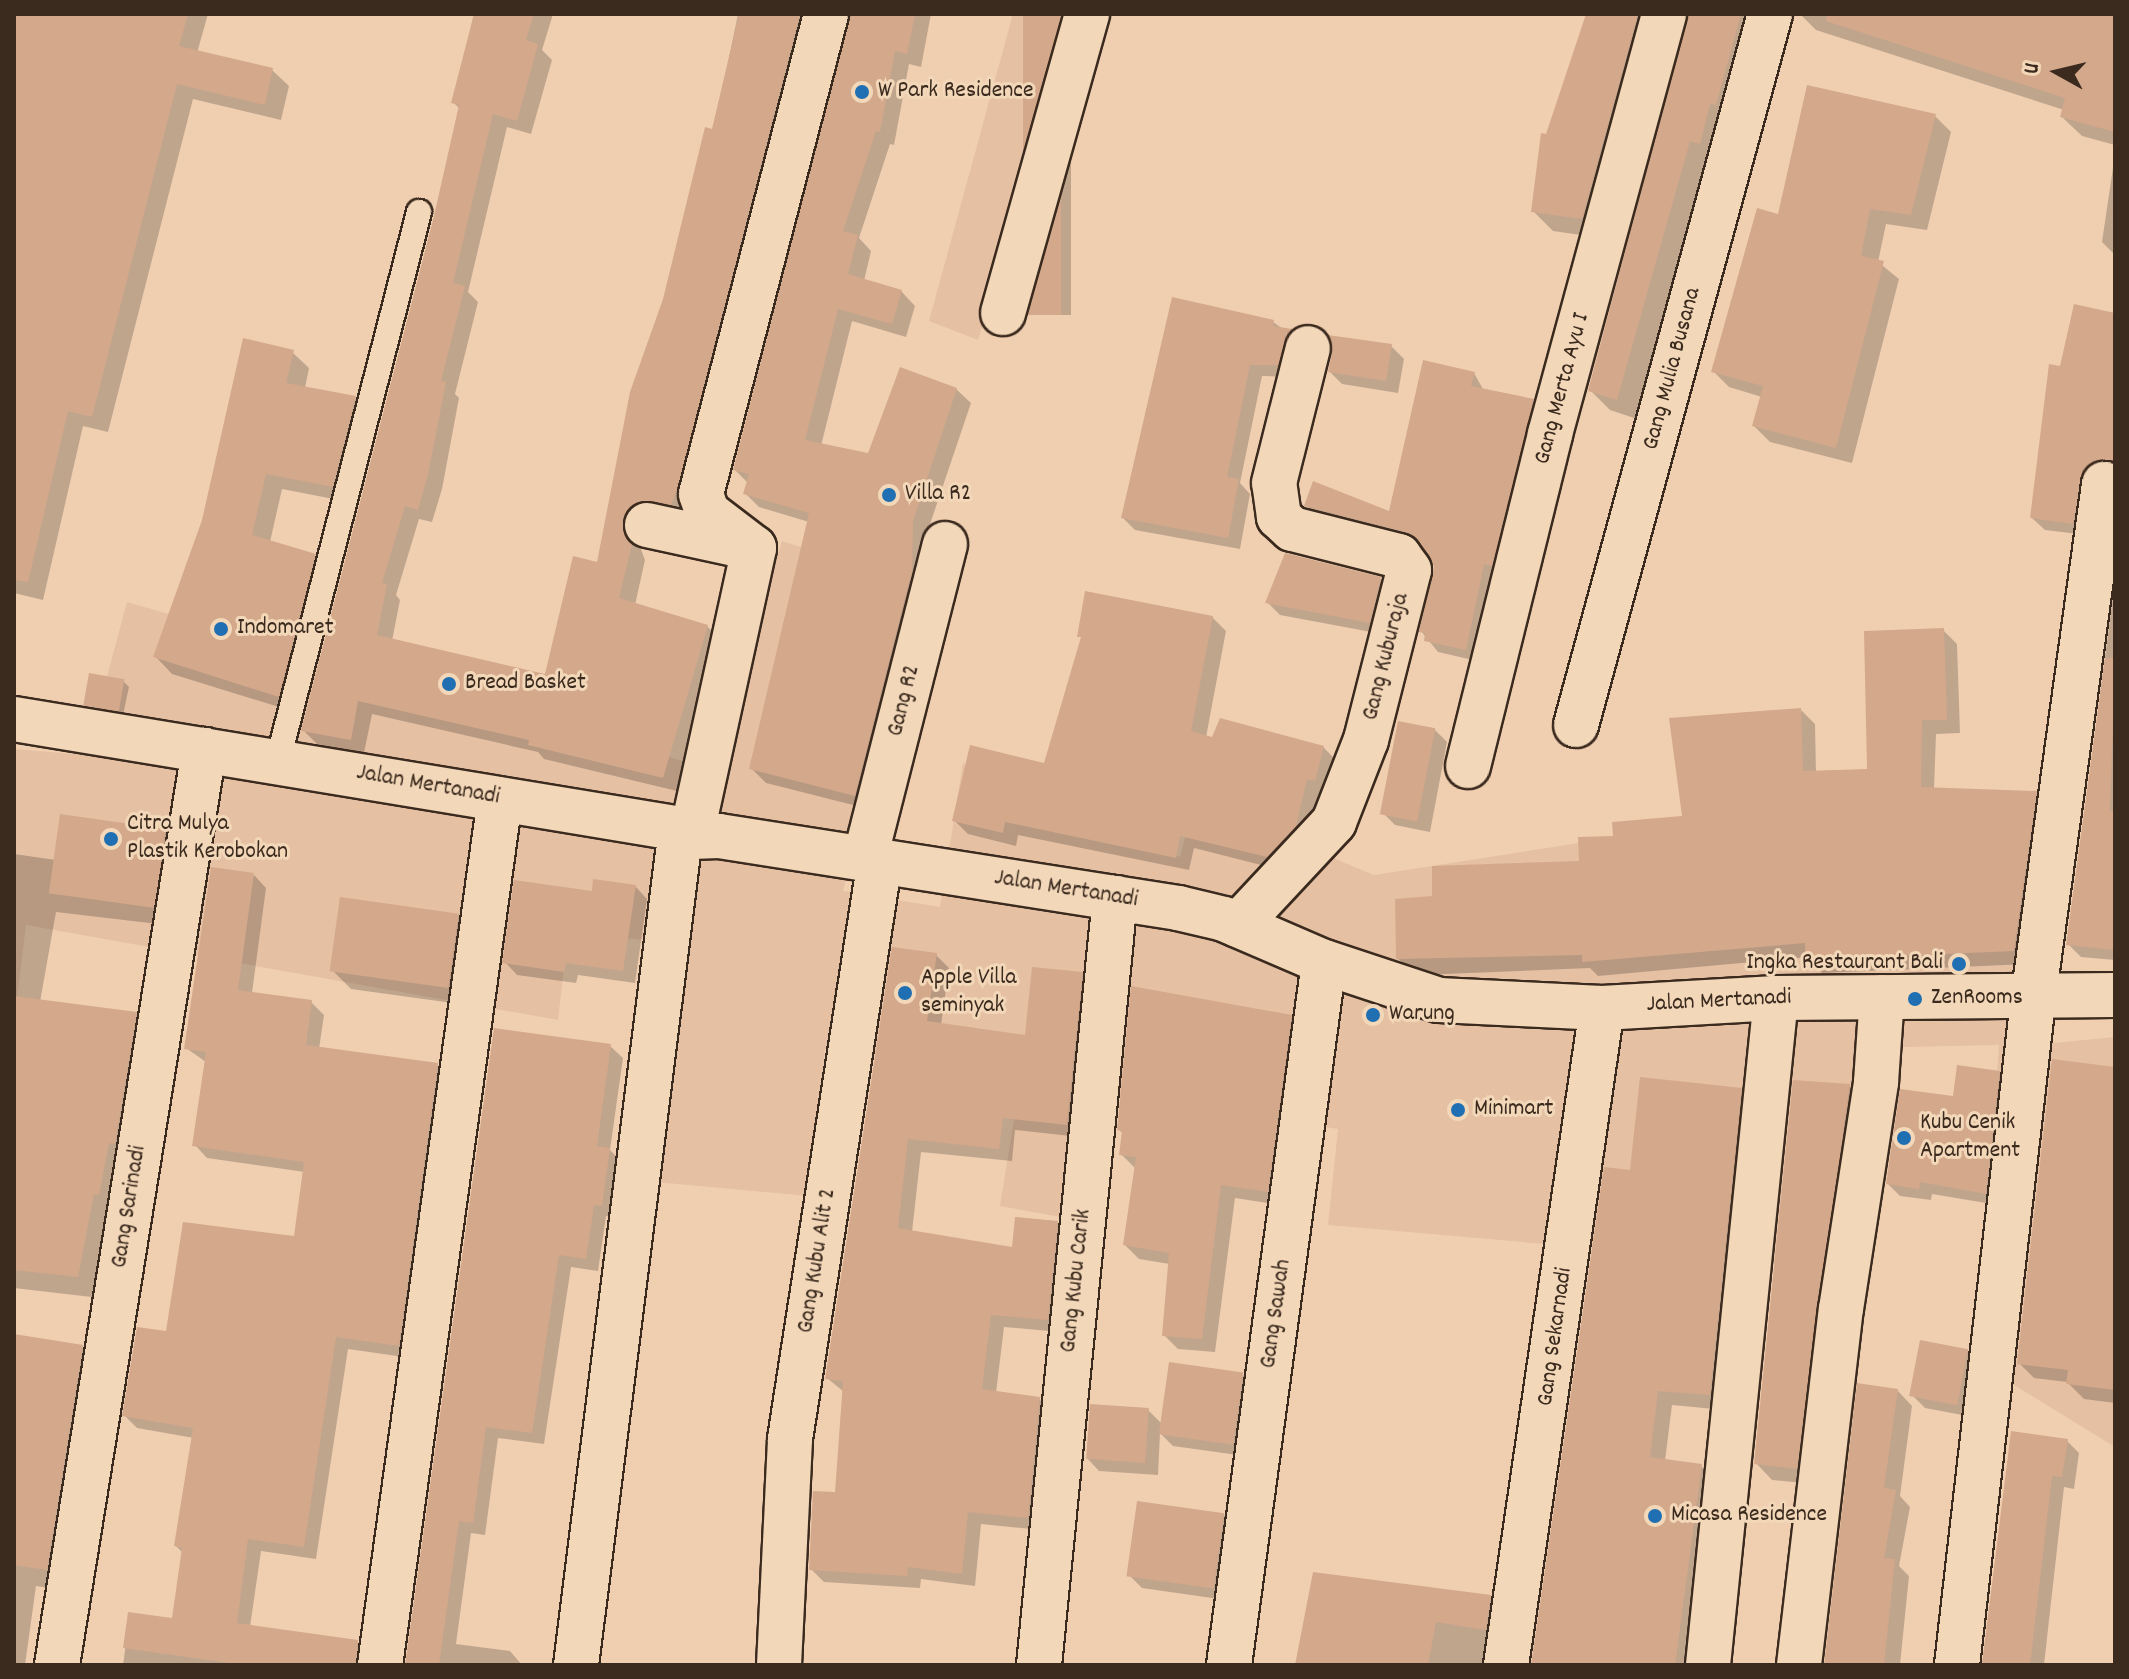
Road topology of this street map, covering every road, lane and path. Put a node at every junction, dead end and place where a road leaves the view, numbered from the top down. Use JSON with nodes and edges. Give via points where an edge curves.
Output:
{"nodes":[{"id":1,"x":826,"y":14,"type":"edge"},
{"id":2,"x":1087,"y":14,"type":"edge"},
{"id":3,"x":1664,"y":14,"type":"edge"},
{"id":4,"x":1770,"y":14,"type":"edge"},
{"id":5,"x":419,"y":212,"type":"dead end"},
{"id":6,"x":1003,"y":313,"type":"dead end"},
{"id":7,"x":1308,"y":348,"type":"dead end"},
{"id":8,"x":2104,"y":484,"type":"dead end"},
{"id":9,"x":647,"y":525,"type":"dead end"},
{"id":10,"x":945,"y":544,"type":"dead end"},
{"id":11,"x":754,"y":548,"type":"junction"},
{"id":12,"x":14,"y":719,"type":"edge"},
{"id":13,"x":1576,"y":725,"type":"dead end"},
{"id":14,"x":204,"y":750,"type":"junction"},
{"id":15,"x":278,"y":760,"type":"junction"},
{"id":16,"x":1468,"y":766,"type":"dead end"},
{"id":17,"x":500,"y":799,"type":"junction"},
{"id":18,"x":686,"y":833,"type":"junction"},
{"id":19,"x":872,"y":859,"type":"junction"},
{"id":20,"x":1115,"y":898,"type":"junction"},
{"id":21,"x":1238,"y":925,"type":"junction"},
{"id":22,"x":1324,"y":962,"type":"junction"},
{"id":23,"x":2034,"y":992,"type":"junction"},
{"id":24,"x":2115,"y":995,"type":"edge"},
{"id":25,"x":1882,"y":997,"type":"junction"},
{"id":26,"x":1776,"y":998,"type":"junction"},
{"id":27,"x":1602,"y":1008,"type":"junction"},
{"id":28,"x":57,"y":1665,"type":"edge"},
{"id":29,"x":380,"y":1665,"type":"edge"},
{"id":30,"x":576,"y":1665,"type":"edge"},
{"id":31,"x":779,"y":1665,"type":"edge"},
{"id":32,"x":1039,"y":1665,"type":"edge"},
{"id":33,"x":1229,"y":1665,"type":"edge"},
{"id":34,"x":1506,"y":1665,"type":"edge"},
{"id":35,"x":1708,"y":1665,"type":"edge"},
{"id":36,"x":1799,"y":1665,"type":"edge"},
{"id":37,"x":1957,"y":1665,"type":"edge"}],
"edges":[{"from":1,"to":11,"type":"street","via":[[701,494],[707,512]]},
{"from":2,"to":6,"type":"street"},
{"from":3,"to":16,"type":"street","name":"Gang Merta Ayu I","via":[[1553,420]]},
{"from":4,"to":13,"type":"street","name":"Gang Mulia Busana"},
{"from":5,"to":15,"type":"lane"},
{"from":7,"to":21,"type":"street","name":"Gang Kuburaja","via":[[1274,483],[1279,517],[1292,529],[1399,556],[1409,570],[1366,740],[1334,822]]},
{"from":8,"to":23,"type":"street"},
{"from":9,"to":11,"type":"street"},
{"from":10,"to":19,"type":"street","name":"Gang R2"},
{"from":11,"to":18,"type":"street"},
{"from":12,"to":14,"type":"street","name":"Jalan Mertanadi"},
{"from":14,"to":15,"type":"street","name":"Jalan Mertanadi"},
{"from":14,"to":28,"type":"street","name":"Gang Sarinadi"},
{"from":15,"to":17,"type":"street","name":"Jalan Mertanadi"},
{"from":17,"to":18,"type":"street","name":"Jalan Mertanadi"},
{"from":17,"to":29,"type":"street"},
{"from":18,"to":19,"type":"street","name":"Jalan Mertanadi"},
{"from":18,"to":30,"type":"street"},
{"from":19,"to":20,"type":"street","name":"Jalan Mertanadi"},
{"from":19,"to":31,"type":"street","name":"Gang Kubu Alit 2","via":[[790,1439]]},
{"from":20,"to":21,"type":"street","name":"Jalan Mertanadi"},
{"from":20,"to":32,"type":"street","name":"Gang Kubu Carik"},
{"from":21,"to":22,"type":"street","name":"Jalan Mertanadi"},
{"from":22,"to":27,"type":"street","name":"Jalan Mertanadi","via":[[1439,1000]]},
{"from":22,"to":33,"type":"street","name":"Gang Sawah"},
{"from":23,"to":24,"type":"street","name":"Jalan Mertanadi"},
{"from":23,"to":25,"type":"street","name":"Jalan Mertanadi"},
{"from":23,"to":37,"type":"street"},
{"from":25,"to":26,"type":"street","name":"Jalan Mertanadi"},
{"from":25,"to":36,"type":"street","via":[[1876,1082],[1841,1309]]},
{"from":26,"to":27,"type":"street","name":"Jalan Mertanadi"},
{"from":26,"to":35,"type":"street"},
{"from":27,"to":34,"type":"street","name":"Gang Sekarnadi"}]}
